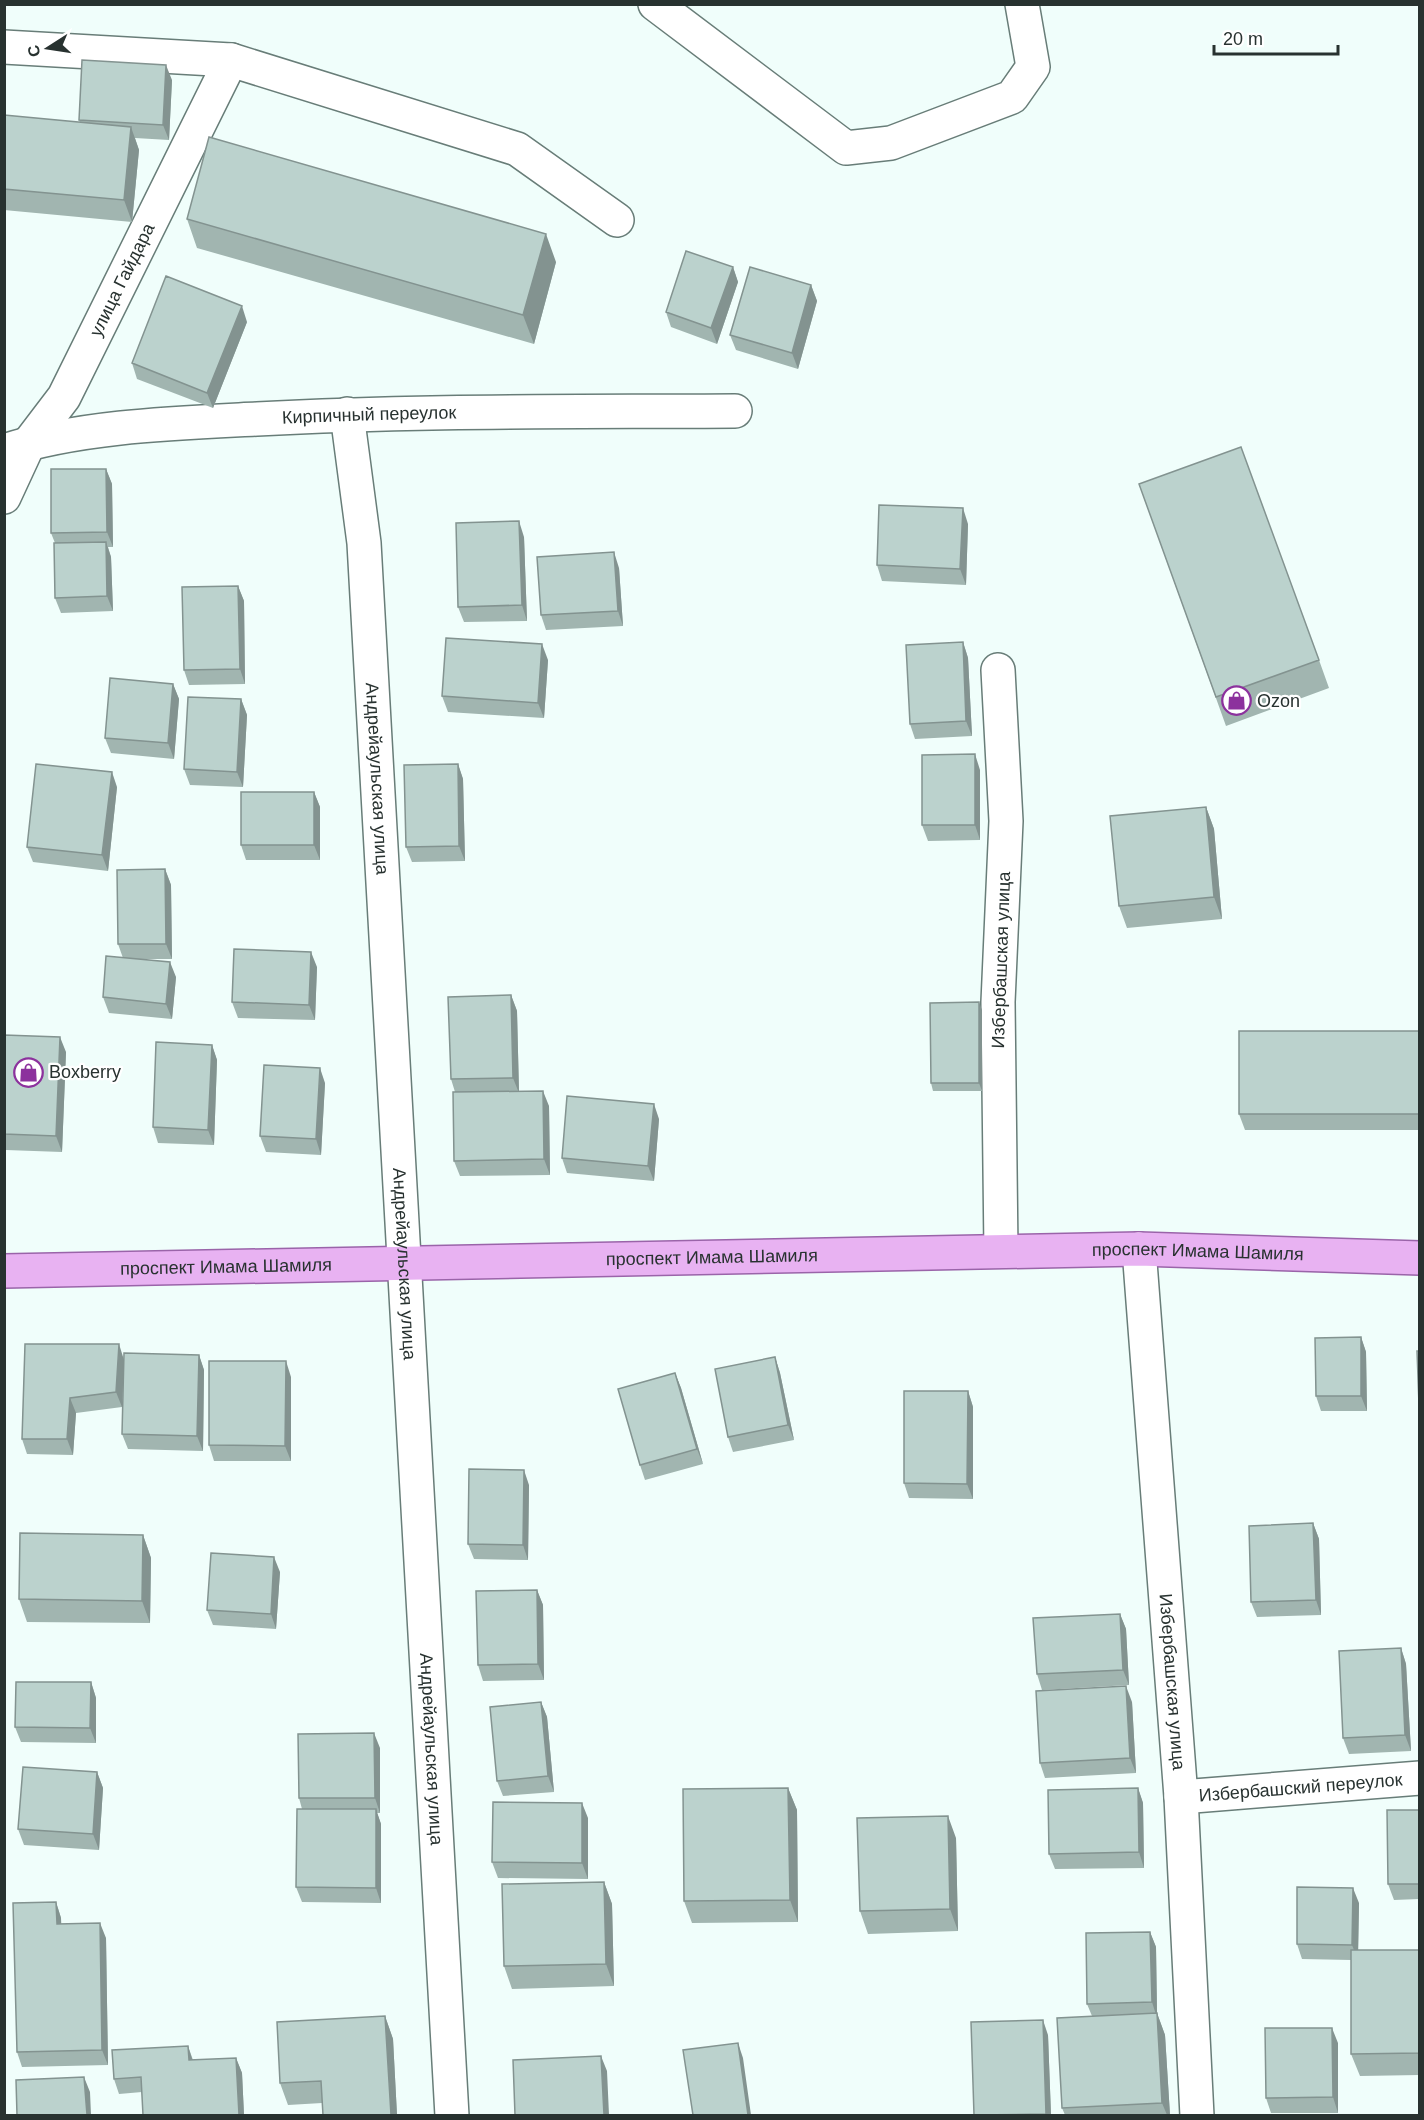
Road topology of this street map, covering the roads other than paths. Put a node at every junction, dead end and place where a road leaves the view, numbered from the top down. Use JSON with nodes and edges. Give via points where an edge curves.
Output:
{"nodes":[{"id":1,"x":655,"y":4,"type":"edge"},
{"id":2,"x":1022,"y":4,"type":"edge"},
{"id":3,"x":4,"y":47,"type":"edge"},
{"id":4,"x":231,"y":60,"type":"junction"},
{"id":5,"x":617,"y":220,"type":"dead end"},
{"id":6,"x":735,"y":411,"type":"dead end"},
{"id":7,"x":347,"y":414,"type":"junction"},
{"id":8,"x":17,"y":447,"type":"edge"},
{"id":9,"x":4,"y":497,"type":"edge"},
{"id":10,"x":998,"y":670,"type":"dead end"},
{"id":11,"x":1139,"y":1248,"type":"junction"},
{"id":12,"x":1001,"y":1251,"type":"junction"},
{"id":13,"x":1419,"y":1258,"type":"edge"},
{"id":14,"x":403,"y":1261,"type":"junction"},
{"id":15,"x":4,"y":1271,"type":"edge"},
{"id":16,"x":1419,"y":1778,"type":"edge"},
{"id":17,"x":1181,"y":1797,"type":"junction"},
{"id":18,"x":452,"y":2115,"type":"edge"},
{"id":19,"x":1197,"y":2115,"type":"edge"}],
"edges":[{"from":1,"to":2,"type":"street","via":[[846,148],[891,143],[1012,97],[1033,67]]},
{"from":3,"to":4,"type":"street"},
{"from":4,"to":5,"type":"street","via":[[517,149]]},
{"from":4,"to":8,"type":"street","name":"улица Гайдара","via":[[64,397]]},
{"from":6,"to":7,"type":"street","name":"Кирпичный переулок"},
{"from":7,"to":8,"type":"street","name":"Кирпичный переулок","via":[[156,424]]},
{"from":7,"to":14,"type":"street","name":"Андрейаульская улица","via":[[364,543]]},
{"from":8,"to":9,"type":"street","name":"улица Гайдара"},
{"from":10,"to":12,"type":"street","name":"Избербашская улица","via":[[1006,821],[998,1002]]},
{"from":11,"to":12,"type":"main road","name":"проспект Имама Шамиля"},
{"from":11,"to":13,"type":"main road","name":"проспект Имама Шамиля"},
{"from":11,"to":17,"type":"street","name":"Избербашская улица"},
{"from":12,"to":14,"type":"main road","name":"проспект Имама Шамиля"},
{"from":14,"to":15,"type":"main road","name":"проспект Имама Шамиля"},
{"from":14,"to":18,"type":"street","name":"Андрейаульская улица"},
{"from":16,"to":17,"type":"street","name":"Избербашский переулок"},
{"from":17,"to":19,"type":"street","name":"Избербашская улица"}]}
